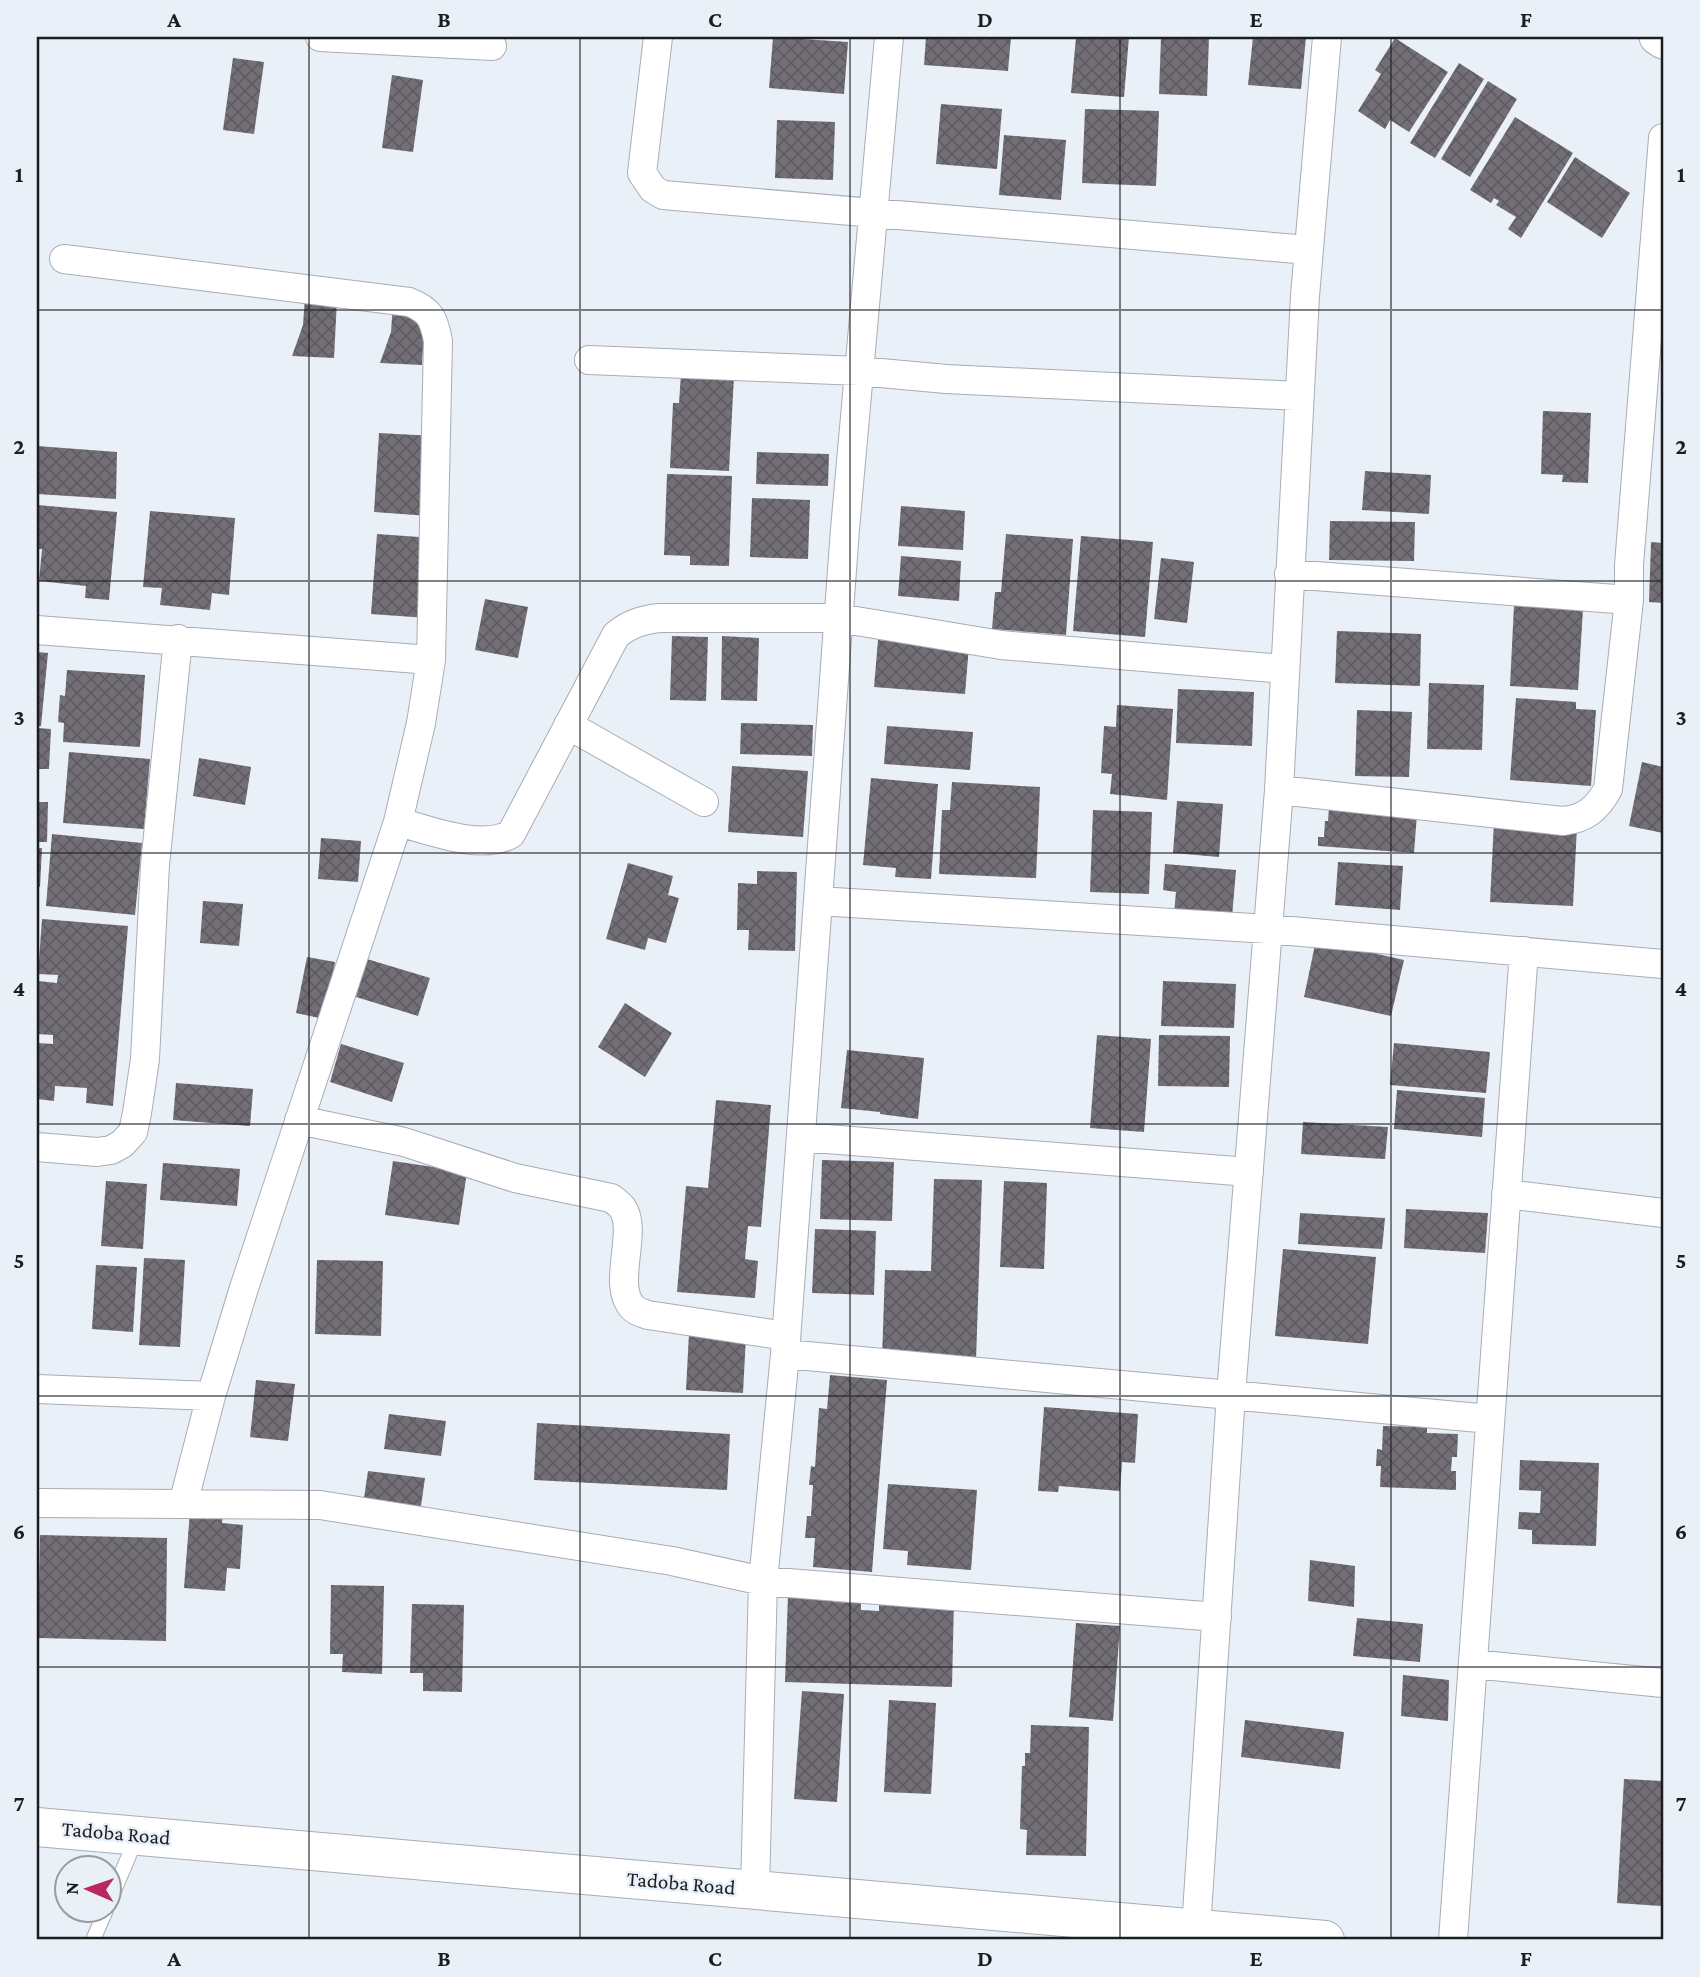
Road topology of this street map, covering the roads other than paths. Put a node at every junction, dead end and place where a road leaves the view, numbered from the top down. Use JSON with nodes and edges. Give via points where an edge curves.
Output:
{"nodes":[{"id":1,"x":320,"y":37,"type":"edge"},
{"id":2,"x":658,"y":37,"type":"edge"},
{"id":3,"x":889,"y":37,"type":"edge"},
{"id":4,"x":1327,"y":37,"type":"edge"},
{"id":5,"x":1657,"y":37,"type":"edge"},
{"id":6,"x":1663,"y":41,"type":"edge"},
{"id":7,"x":492,"y":46,"type":"dead end"},
{"id":8,"x":1663,"y":138,"type":"edge"},
{"id":9,"x":873,"y":212,"type":"junction"},
{"id":10,"x":1309,"y":250,"type":"junction"},
{"id":11,"x":64,"y":259,"type":"dead end"},
{"id":12,"x":589,"y":360,"type":"dead end"},
{"id":13,"x":859,"y":371,"type":"junction"},
{"id":14,"x":1300,"y":396,"type":"junction"},
{"id":15,"x":1289,"y":574,"type":"junction"},
{"id":16,"x":1629,"y":600,"type":"junction"},
{"id":17,"x":838,"y":618,"type":"junction"},
{"id":18,"x":37,"y":630,"type":"edge"},
{"id":19,"x":177,"y":639,"type":"junction"},
{"id":20,"x":431,"y":660,"type":"junction"},
{"id":21,"x":1284,"y":669,"type":"junction"},
{"id":22,"x":568,"y":725,"type":"junction"},
{"id":23,"x":1279,"y":790,"type":"junction"},
{"id":24,"x":704,"y":802,"type":"dead end"},
{"id":25,"x":398,"y":822,"type":"junction"},
{"id":26,"x":818,"y":901,"type":"junction"},
{"id":27,"x":1268,"y":929,"type":"junction"},
{"id":28,"x":1524,"y":951,"type":"junction"},
{"id":29,"x":1663,"y":964,"type":"edge"},
{"id":30,"x":299,"y":1120,"type":"junction"},
{"id":31,"x":801,"y":1137,"type":"junction"},
{"id":32,"x":37,"y":1147,"type":"edge"},
{"id":33,"x":1249,"y":1172,"type":"junction"},
{"id":34,"x":1506,"y":1194,"type":"junction"},
{"id":35,"x":1663,"y":1213,"type":"edge"},
{"id":36,"x":786,"y":1345,"type":"junction"},
{"id":37,"x":37,"y":1389,"type":"edge"},
{"id":38,"x":1231,"y":1394,"type":"junction"},
{"id":39,"x":211,"y":1396,"type":"junction"},
{"id":40,"x":1490,"y":1419,"type":"junction"},
{"id":41,"x":37,"y":1503,"type":"edge"},
{"id":42,"x":183,"y":1504,"type":"junction"},
{"id":43,"x":763,"y":1581,"type":"junction"},
{"id":44,"x":1217,"y":1617,"type":"junction"},
{"id":45,"x":1473,"y":1664,"type":"junction"},
{"id":46,"x":1663,"y":1683,"type":"edge"},
{"id":47,"x":37,"y":1827,"type":"edge"},
{"id":48,"x":138,"y":1835,"type":"junction"},
{"id":49,"x":122,"y":1872,"type":"edge"},
{"id":50,"x":755,"y":1890,"type":"junction"},
{"id":51,"x":1196,"y":1929,"type":"junction"},
{"id":52,"x":1325,"y":1940,"type":"edge"},
{"id":53,"x":1453,"y":1940,"type":"edge"}],
"edges":[{"from":1,"to":7,"type":"street"},
{"from":2,"to":9,"type":"street","via":[[642,173],[653,189],[663,195]]},
{"from":3,"to":9,"type":"street"},
{"from":4,"to":10,"type":"street"},
{"from":5,"to":6,"type":"street"},
{"from":8,"to":16,"type":"street"},
{"from":9,"to":10,"type":"street"},
{"from":9,"to":13,"type":"street"},
{"from":10,"to":14,"type":"street"},
{"from":11,"to":20,"type":"street","via":[[409,302],[429,315],[438,341]]},
{"from":12,"to":13,"type":"street"},
{"from":13,"to":14,"type":"street"},
{"from":13,"to":17,"type":"street"},
{"from":14,"to":15,"type":"street"},
{"from":15,"to":16,"type":"street"},
{"from":15,"to":21,"type":"street"},
{"from":16,"to":23,"type":"street","via":[[1608,789],[1587,815],[1563,821]]},
{"from":17,"to":21,"type":"street","via":[[1001,645]]},
{"from":17,"to":22,"type":"street","via":[[641,620],[616,635]]},
{"from":17,"to":26,"type":"street"},
{"from":18,"to":19,"type":"street"},
{"from":19,"to":20,"type":"street"},
{"from":19,"to":32,"type":"street","via":[[156,865],[145,1059],[133,1132],[111,1150]]},
{"from":20,"to":25,"type":"street"},
{"from":21,"to":23,"type":"street"},
{"from":22,"to":24,"type":"street"},
{"from":22,"to":25,"type":"street","via":[[511,834],[478,840]]},
{"from":23,"to":27,"type":"street"},
{"from":25,"to":30,"type":"street"},
{"from":26,"to":27,"type":"street"},
{"from":26,"to":31,"type":"street"},
{"from":27,"to":28,"type":"street"},
{"from":27,"to":33,"type":"street"},
{"from":28,"to":29,"type":"street"},
{"from":28,"to":34,"type":"street"},
{"from":30,"to":36,"type":"street","via":[[404,1142],[504,1174],[611,1198],[628,1219],[624,1284],[635,1310]]},
{"from":30,"to":39,"type":"street"},
{"from":31,"to":33,"type":"street"},
{"from":31,"to":36,"type":"street"},
{"from":33,"to":38,"type":"street"},
{"from":34,"to":35,"type":"street"},
{"from":34,"to":40,"type":"street"},
{"from":36,"to":38,"type":"street"},
{"from":36,"to":43,"type":"street"},
{"from":37,"to":39,"type":"street"},
{"from":38,"to":40,"type":"street"},
{"from":38,"to":44,"type":"street"},
{"from":39,"to":42,"type":"street"},
{"from":40,"to":45,"type":"street"},
{"from":41,"to":42,"type":"street"},
{"from":42,"to":43,"type":"street","via":[[320,1505],[672,1561]]},
{"from":43,"to":44,"type":"street"},
{"from":43,"to":50,"type":"street"},
{"from":44,"to":51,"type":"street"},
{"from":45,"to":46,"type":"street"},
{"from":45,"to":53,"type":"street"},
{"from":47,"to":48,"type":"main road","name":"Tadoba Road"},
{"from":48,"to":49,"type":"lane"},
{"from":48,"to":50,"type":"main road","name":"Tadoba Road"},
{"from":50,"to":51,"type":"main road","name":"Tadoba Road"},
{"from":51,"to":52,"type":"main road","name":"Tadoba Road"}]}
